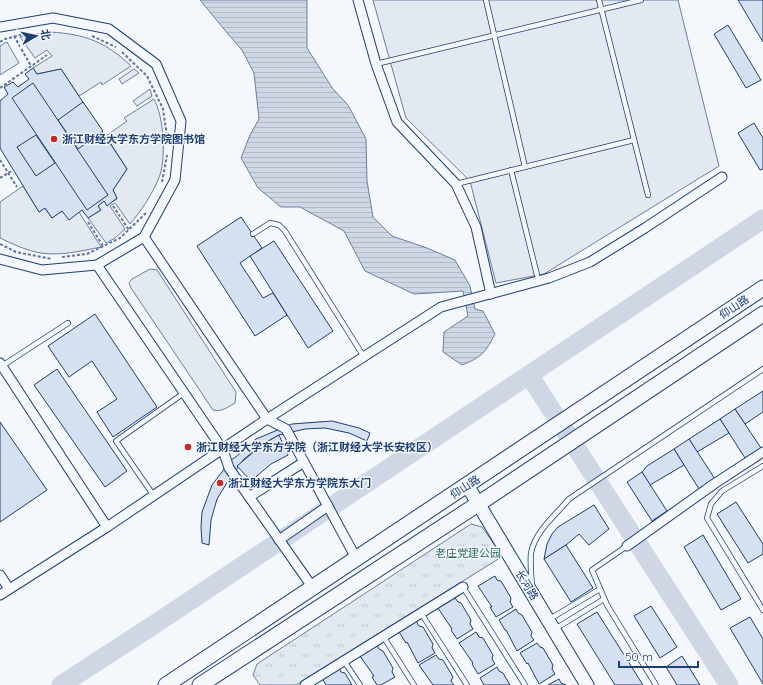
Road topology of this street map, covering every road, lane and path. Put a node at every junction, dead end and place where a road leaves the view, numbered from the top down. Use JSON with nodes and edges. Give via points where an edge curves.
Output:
{"nodes":[{"id":1,"x":358,"y":0,"type":"edge"},
{"id":2,"x":486,"y":0,"type":"edge"},
{"id":3,"x":599,"y":0,"type":"edge"},
{"id":4,"x":640,"y":0,"type":"edge"},
{"id":5,"x":601,"y":10,"type":"junction"},
{"id":6,"x":0,"y":28,"type":"edge"},
{"id":7,"x":29,"y":32,"type":"dead end"},
{"id":8,"x":90,"y":35,"type":"dead end"},
{"id":9,"x":14,"y":36,"type":"junction"},
{"id":10,"x":494,"y":36,"type":"junction"},
{"id":11,"x":0,"y":42,"type":"edge"},
{"id":12,"x":48,"y":55,"type":"dead end"},
{"id":13,"x":376,"y":64,"type":"junction"},
{"id":14,"x":31,"y":66,"type":"junction"},
{"id":15,"x":0,"y":88,"type":"edge"},
{"id":16,"x":634,"y":140,"type":"junction"},
{"id":17,"x":169,"y":145,"type":"dead end"},
{"id":18,"x":167,"y":152,"type":"dead end"},
{"id":19,"x":0,"y":160,"type":"edge"},
{"id":20,"x":525,"y":167,"type":"junction"},
{"id":21,"x":13,"y":170,"type":"dead end"},
{"id":22,"x":511,"y":170,"type":"junction"},
{"id":23,"x":8,"y":173,"type":"junction"},
{"id":24,"x":722,"y":177,"type":"dead end"},
{"id":25,"x":0,"y":178,"type":"edge"},
{"id":26,"x":456,"y":184,"type":"junction"},
{"id":27,"x":17,"y":187,"type":"dead end"},
{"id":28,"x":159,"y":187,"type":"dead end"},
{"id":29,"x":648,"y":195,"type":"dead end"},
{"id":30,"x":113,"y":206,"type":"dead end"},
{"id":31,"x":146,"y":213,"type":"dead end"},
{"id":32,"x":88,"y":222,"type":"dead end"},
{"id":33,"x":128,"y":230,"type":"junction"},
{"id":34,"x":253,"y":234,"type":"dead end"},
{"id":35,"x":144,"y":237,"type":"junction"},
{"id":36,"x":0,"y":244,"type":"edge"},
{"id":37,"x":103,"y":246,"type":"junction"},
{"id":38,"x":3,"y":262,"type":"edge"},
{"id":39,"x":97,"y":264,"type":"junction"},
{"id":40,"x":537,"y":275,"type":"dead end"},
{"id":41,"x":763,"y":288,"type":"edge"},
{"id":42,"x":491,"y":294,"type":"junction"},
{"id":43,"x":763,"y":314,"type":"edge"},
{"id":44,"x":68,"y":323,"type":"dead end"},
{"id":45,"x":364,"y":357,"type":"junction"},
{"id":46,"x":1,"y":364,"type":"edge"},
{"id":47,"x":763,"y":369,"type":"edge"},
{"id":48,"x":184,"y":393,"type":"junction"},
{"id":49,"x":267,"y":419,"type":"junction"},
{"id":50,"x":223,"y":450,"type":"junction"},
{"id":51,"x":763,"y":452,"type":"edge"},
{"id":52,"x":304,"y":462,"type":"junction"},
{"id":53,"x":763,"y":466,"type":"edge"},
{"id":54,"x":466,"y":485,"type":"junction"},
{"id":55,"x":154,"y":496,"type":"junction"},
{"id":56,"x":249,"y":497,"type":"junction"},
{"id":57,"x":478,"y":504,"type":"junction"},
{"id":58,"x":328,"y":506,"type":"junction"},
{"id":59,"x":107,"y":528,"type":"junction"},
{"id":60,"x":279,"y":540,"type":"junction"},
{"id":61,"x":627,"y":546,"type":"joint"},
{"id":62,"x":353,"y":552,"type":"junction"},
{"id":63,"x":0,"y":575,"type":"edge"},
{"id":64,"x":309,"y":583,"type":"junction"},
{"id":65,"x":463,"y":587,"type":"joint"},
{"id":66,"x":9,"y":589,"type":"junction"},
{"id":67,"x":600,"y":589,"type":"junction"},
{"id":68,"x":532,"y":593,"type":"junction"},
{"id":69,"x":0,"y":595,"type":"edge"},
{"id":70,"x":604,"y":599,"type":"junction"},
{"id":71,"x":763,"y":610,"type":"edge"},
{"id":72,"x":422,"y":613,"type":"junction"},
{"id":73,"x":551,"y":625,"type":"junction"},
{"id":74,"x":383,"y":636,"type":"junction"},
{"id":75,"x":344,"y":661,"type":"junction"},
{"id":76,"x":166,"y":685,"type":"edge"},
{"id":77,"x":200,"y":685,"type":"edge"},
{"id":78,"x":305,"y":685,"type":"edge"},
{"id":79,"x":360,"y":685,"type":"edge"},
{"id":80,"x":414,"y":685,"type":"edge"},
{"id":81,"x":467,"y":685,"type":"edge"},
{"id":82,"x":525,"y":685,"type":"edge"},
{"id":83,"x":588,"y":685,"type":"edge"},
{"id":84,"x":656,"y":685,"type":"edge"}],
"edges":[{"from":1,"to":13,"type":"street"},
{"from":2,"to":10,"type":"lane"},
{"from":3,"to":5,"type":"lane"},
{"from":4,"to":5,"type":"lane"},
{"from":5,"to":10,"type":"lane"},
{"from":5,"to":16,"type":"lane"},
{"from":6,"to":35,"type":"street","via":[[53,18],[109,29],[156,64],[181,121],[176,180]]},
{"from":7,"to":9,"type":"path"},
{"from":8,"to":17,"type":"path","via":[[119,48],[147,76],[163,109]]},
{"from":9,"to":11,"type":"path"},
{"from":9,"to":14,"type":"path"},
{"from":10,"to":13,"type":"lane"},
{"from":10,"to":20,"type":"lane"},
{"from":12,"to":14,"type":"path"},
{"from":13,"to":26,"type":"street","via":[[397,122]]},
{"from":14,"to":15,"type":"path"},
{"from":16,"to":20,"type":"lane"},
{"from":16,"to":29,"type":"lane"},
{"from":18,"to":28,"type":"path","via":[[163,181]]},
{"from":19,"to":23,"type":"path"},
{"from":20,"to":22,"type":"lane"},
{"from":21,"to":23,"type":"path"},
{"from":22,"to":26,"type":"lane"},
{"from":22,"to":40,"type":"lane"},
{"from":23,"to":25,"type":"path"},
{"from":23,"to":27,"type":"path"},
{"from":24,"to":42,"type":"street","via":[[590,262],[549,278]]},
{"from":26,"to":42,"type":"street","via":[[476,228]]},
{"from":30,"to":33,"type":"path"},
{"from":31,"to":33,"type":"path"},
{"from":32,"to":37,"type":"path"},
{"from":33,"to":37,"type":"path","via":[[120,238]]},
{"from":34,"to":45,"type":"lane","via":[[270,223],[279,225],[285,231]]},
{"from":35,"to":39,"type":"street"},
{"from":35,"to":49,"type":"street"},
{"from":36,"to":37,"type":"path","via":[[16,252],[51,259],[87,254]]},
{"from":38,"to":39,"type":"street","via":[[42,270]]},
{"from":39,"to":48,"type":"street"},
{"from":41,"to":54,"type":"main road","name":"仰山路"},
{"from":42,"to":45,"type":"street","via":[[441,307]]},
{"from":43,"to":57,"type":"main road","name":"仰山路"},
{"from":44,"to":46,"type":"lane"},
{"from":45,"to":49,"type":"street"},
{"from":46,"to":59,"type":"street"},
{"from":47,"to":68,"type":"lane","via":[[569,499],[539,532],[531,552]]},
{"from":48,"to":50,"type":"street"},
{"from":48,"to":55,"type":"lane","via":[[116,441]]},
{"from":49,"to":50,"type":"street"},
{"from":49,"to":52,"type":"street","via":[[286,429]]},
{"from":50,"to":55,"type":"street"},
{"from":50,"to":56,"type":"street","via":[[229,468]]},
{"from":51,"to":61,"type":"street"},
{"from":52,"to":56,"type":"street"},
{"from":52,"to":58,"type":"street"},
{"from":53,"to":71,"type":"lane","via":[[722,491],[711,504],[707,518]]},
{"from":54,"to":57,"type":"street","name":"长河路"},
{"from":54,"to":62,"type":"main road","name":"仰山路"},
{"from":55,"to":59,"type":"street"},
{"from":56,"to":60,"type":"street"},
{"from":57,"to":68,"type":"street","name":"长河路"},
{"from":57,"to":77,"type":"main road","name":"仰山路"},
{"from":58,"to":60,"type":"street"},
{"from":58,"to":62,"type":"street"},
{"from":59,"to":66,"type":"street"},
{"from":60,"to":64,"type":"street"},
{"from":61,"to":67,"type":"lane","via":[[592,570]]},
{"from":62,"to":64,"type":"main road","name":"仰山路"},
{"from":63,"to":66,"type":"street"},
{"from":64,"to":76,"type":"main road","name":"仰山路"},
{"from":65,"to":72,"type":"street"},
{"from":65,"to":82,"type":"lane"},
{"from":66,"to":69,"type":"street"},
{"from":67,"to":70,"type":"lane"},
{"from":67,"to":73,"type":"lane"},
{"from":68,"to":73,"type":"street","name":"长河路"},
{"from":70,"to":73,"type":"lane"},
{"from":70,"to":84,"type":"lane"},
{"from":72,"to":74,"type":"street"},
{"from":72,"to":81,"type":"lane"},
{"from":73,"to":83,"type":"street","name":"长河路"},
{"from":74,"to":75,"type":"street"},
{"from":74,"to":80,"type":"lane"},
{"from":75,"to":78,"type":"street"},
{"from":75,"to":79,"type":"lane"}]}
